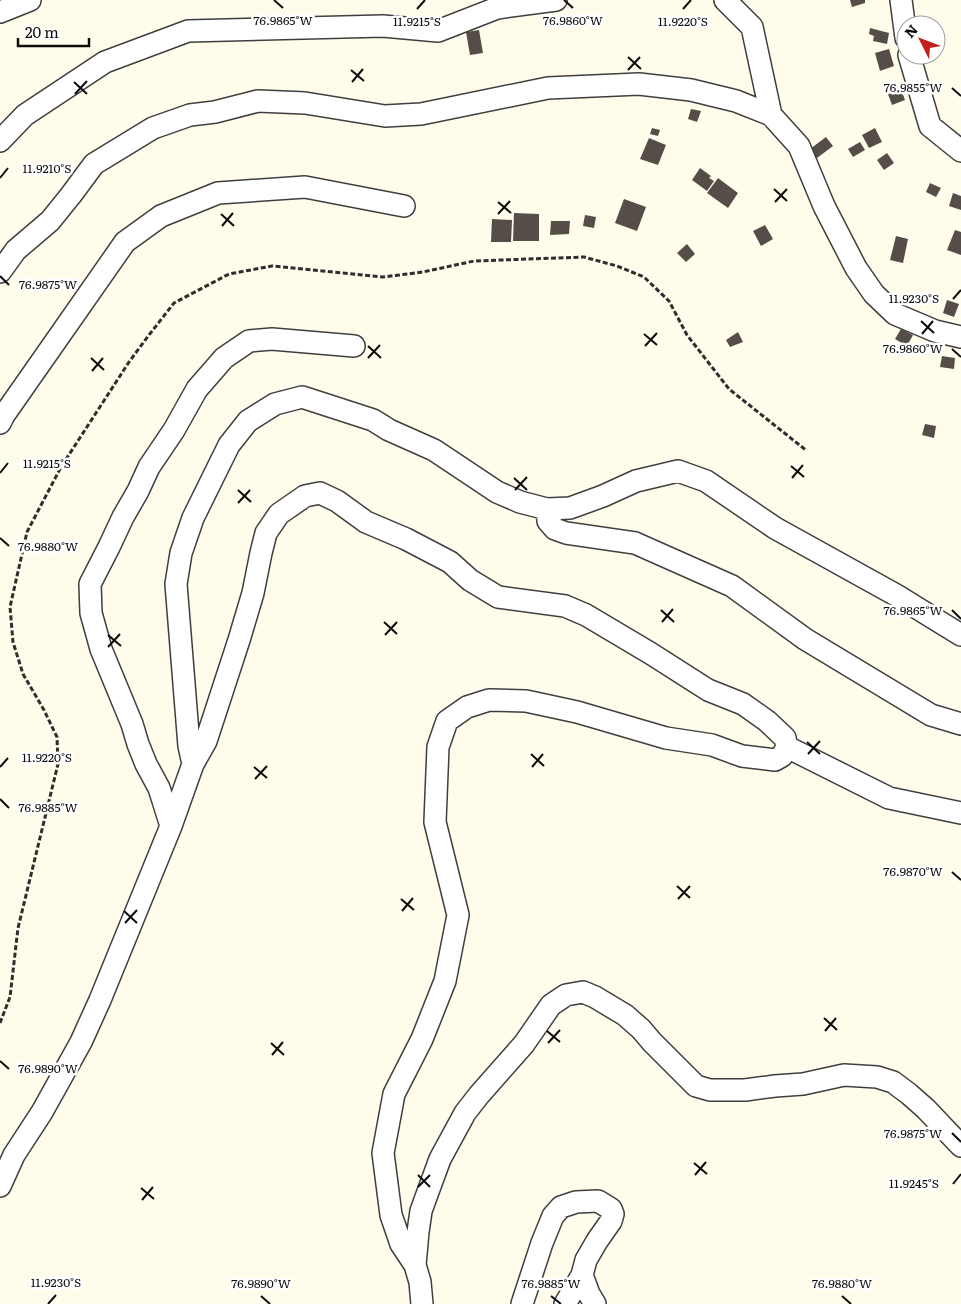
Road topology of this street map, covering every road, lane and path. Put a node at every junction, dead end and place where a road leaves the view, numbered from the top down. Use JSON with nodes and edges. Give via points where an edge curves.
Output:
{"nodes":[{"id":1,"x":30,"y":0,"type":"edge"},
{"id":2,"x":556,"y":0,"type":"edge"},
{"id":3,"x":725,"y":0,"type":"edge"},
{"id":4,"x":901,"y":0,"type":"edge"},
{"id":5,"x":0,"y":12,"type":"edge"},
{"id":6,"x":903,"y":15,"type":"edge"},
{"id":7,"x":912,"y":65,"type":"edge"},
{"id":8,"x":771,"y":116,"type":"junction"},
{"id":9,"x":0,"y":141,"type":"edge"},
{"id":10,"x":961,"y":151,"type":"edge"},
{"id":11,"x":404,"y":206,"type":"dead end"},
{"id":12,"x":0,"y":272,"type":"edge"},
{"id":13,"x":961,"y":337,"type":"edge"},
{"id":14,"x":354,"y":346,"type":"dead end"},
{"id":15,"x":0,"y":423,"type":"edge"},
{"id":16,"x":807,"y":451,"type":"dead end"},
{"id":17,"x":547,"y":509,"type":"junction"},
{"id":18,"x":961,"y":635,"type":"edge"},
{"id":19,"x":961,"y":724,"type":"edge"},
{"id":20,"x":787,"y":747,"type":"junction"},
{"id":21,"x":193,"y":764,"type":"junction"},
{"id":22,"x":961,"y":813,"type":"edge"},
{"id":23,"x":171,"y":826,"type":"junction"},
{"id":24,"x":0,"y":1023,"type":"edge"},
{"id":25,"x":961,"y":1146,"type":"edge"},
{"id":26,"x":0,"y":1186,"type":"edge"},
{"id":27,"x":416,"y":1265,"type":"junction"},
{"id":28,"x":582,"y":1274,"type":"junction"},
{"id":29,"x":422,"y":1304,"type":"edge"},
{"id":30,"x":522,"y":1304,"type":"edge"},
{"id":31,"x":565,"y":1304,"type":"edge"},
{"id":32,"x":595,"y":1304,"type":"edge"}],
"edges":[{"from":1,"to":5,"type":"street"},
{"from":2,"to":9,"type":"street","via":[[497,8],[438,31],[383,26],[188,31],[105,62],[25,115]]},
{"from":3,"to":8,"type":"street","via":[[752,27]]},
{"from":4,"to":6,"type":"street"},
{"from":7,"to":10,"type":"street","via":[[930,126]]},
{"from":8,"to":12,"type":"street","via":[[736,101],[691,90],[639,84],[548,88],[421,114],[385,116],[305,103],[258,101],[190,115],[153,128],[94,164],[50,221],[16,250]]},
{"from":8,"to":13,"type":"street","via":[[799,146],[824,206],[856,268],[874,294],[895,314],[934,331]]},
{"from":11,"to":15,"type":"street","via":[[306,187],[218,193],[161,216],[125,242]]},
{"from":14,"to":23,"type":"street","via":[[272,339],[249,341],[224,358],[197,389],[149,467],[90,584],[91,613],[101,650]]},
{"from":16,"to":24,"type":"path","via":[[729,389],[686,335],[669,301],[644,277],[584,257],[474,261],[383,277],[272,266],[228,274],[174,303],[129,362],[61,467],[27,532],[10,607],[13,642],[23,674],[57,736],[58,764],[18,928],[10,997]]},
{"from":17,"to":18,"type":"street","via":[[570,508],[636,481],[678,471],[706,481],[775,528]]},
{"from":17,"to":19,"type":"street","via":[[548,521],[555,529],[635,543],[732,586],[805,638],[931,715]]},
{"from":17,"to":21,"type":"street","via":[[497,492],[434,450],[373,420],[302,397],[275,404],[248,421],[229,445],[193,518],[181,553],[176,584]]},
{"from":20,"to":21,"type":"street","via":[[785,738],[743,704],[708,690],[586,615],[565,606],[498,597],[470,580],[450,562],[366,522],[320,493],[305,496],[279,514],[266,533],[234,658],[206,741]]},
{"from":20,"to":22,"type":"street","via":[[888,798]]},
{"from":20,"to":27,"type":"street","via":[[775,760],[742,756],[712,745],[666,738],[526,701],[489,700],[467,707],[447,721],[438,748],[435,822],[458,914],[445,981],[422,1039],[394,1094],[383,1153],[391,1215],[401,1244]]},
{"from":21,"to":23,"type":"street"},
{"from":23,"to":26,"type":"street","via":[[81,1042],[14,1155]]},
{"from":25,"to":27,"type":"street","via":[[909,1094],[893,1082],[877,1077],[844,1075],[803,1084],[745,1090],[710,1090],[696,1086],[625,1015],[583,992],[566,995],[551,1005],[524,1044],[479,1095],[440,1159],[424,1204]]},
{"from":27,"to":29,"type":"street"},
{"from":28,"to":30,"type":"street","via":[[586,1260],[613,1214],[598,1201],[576,1202],[561,1207],[553,1216]]},
{"from":28,"to":31,"type":"street"},
{"from":28,"to":32,"type":"street"}]}
